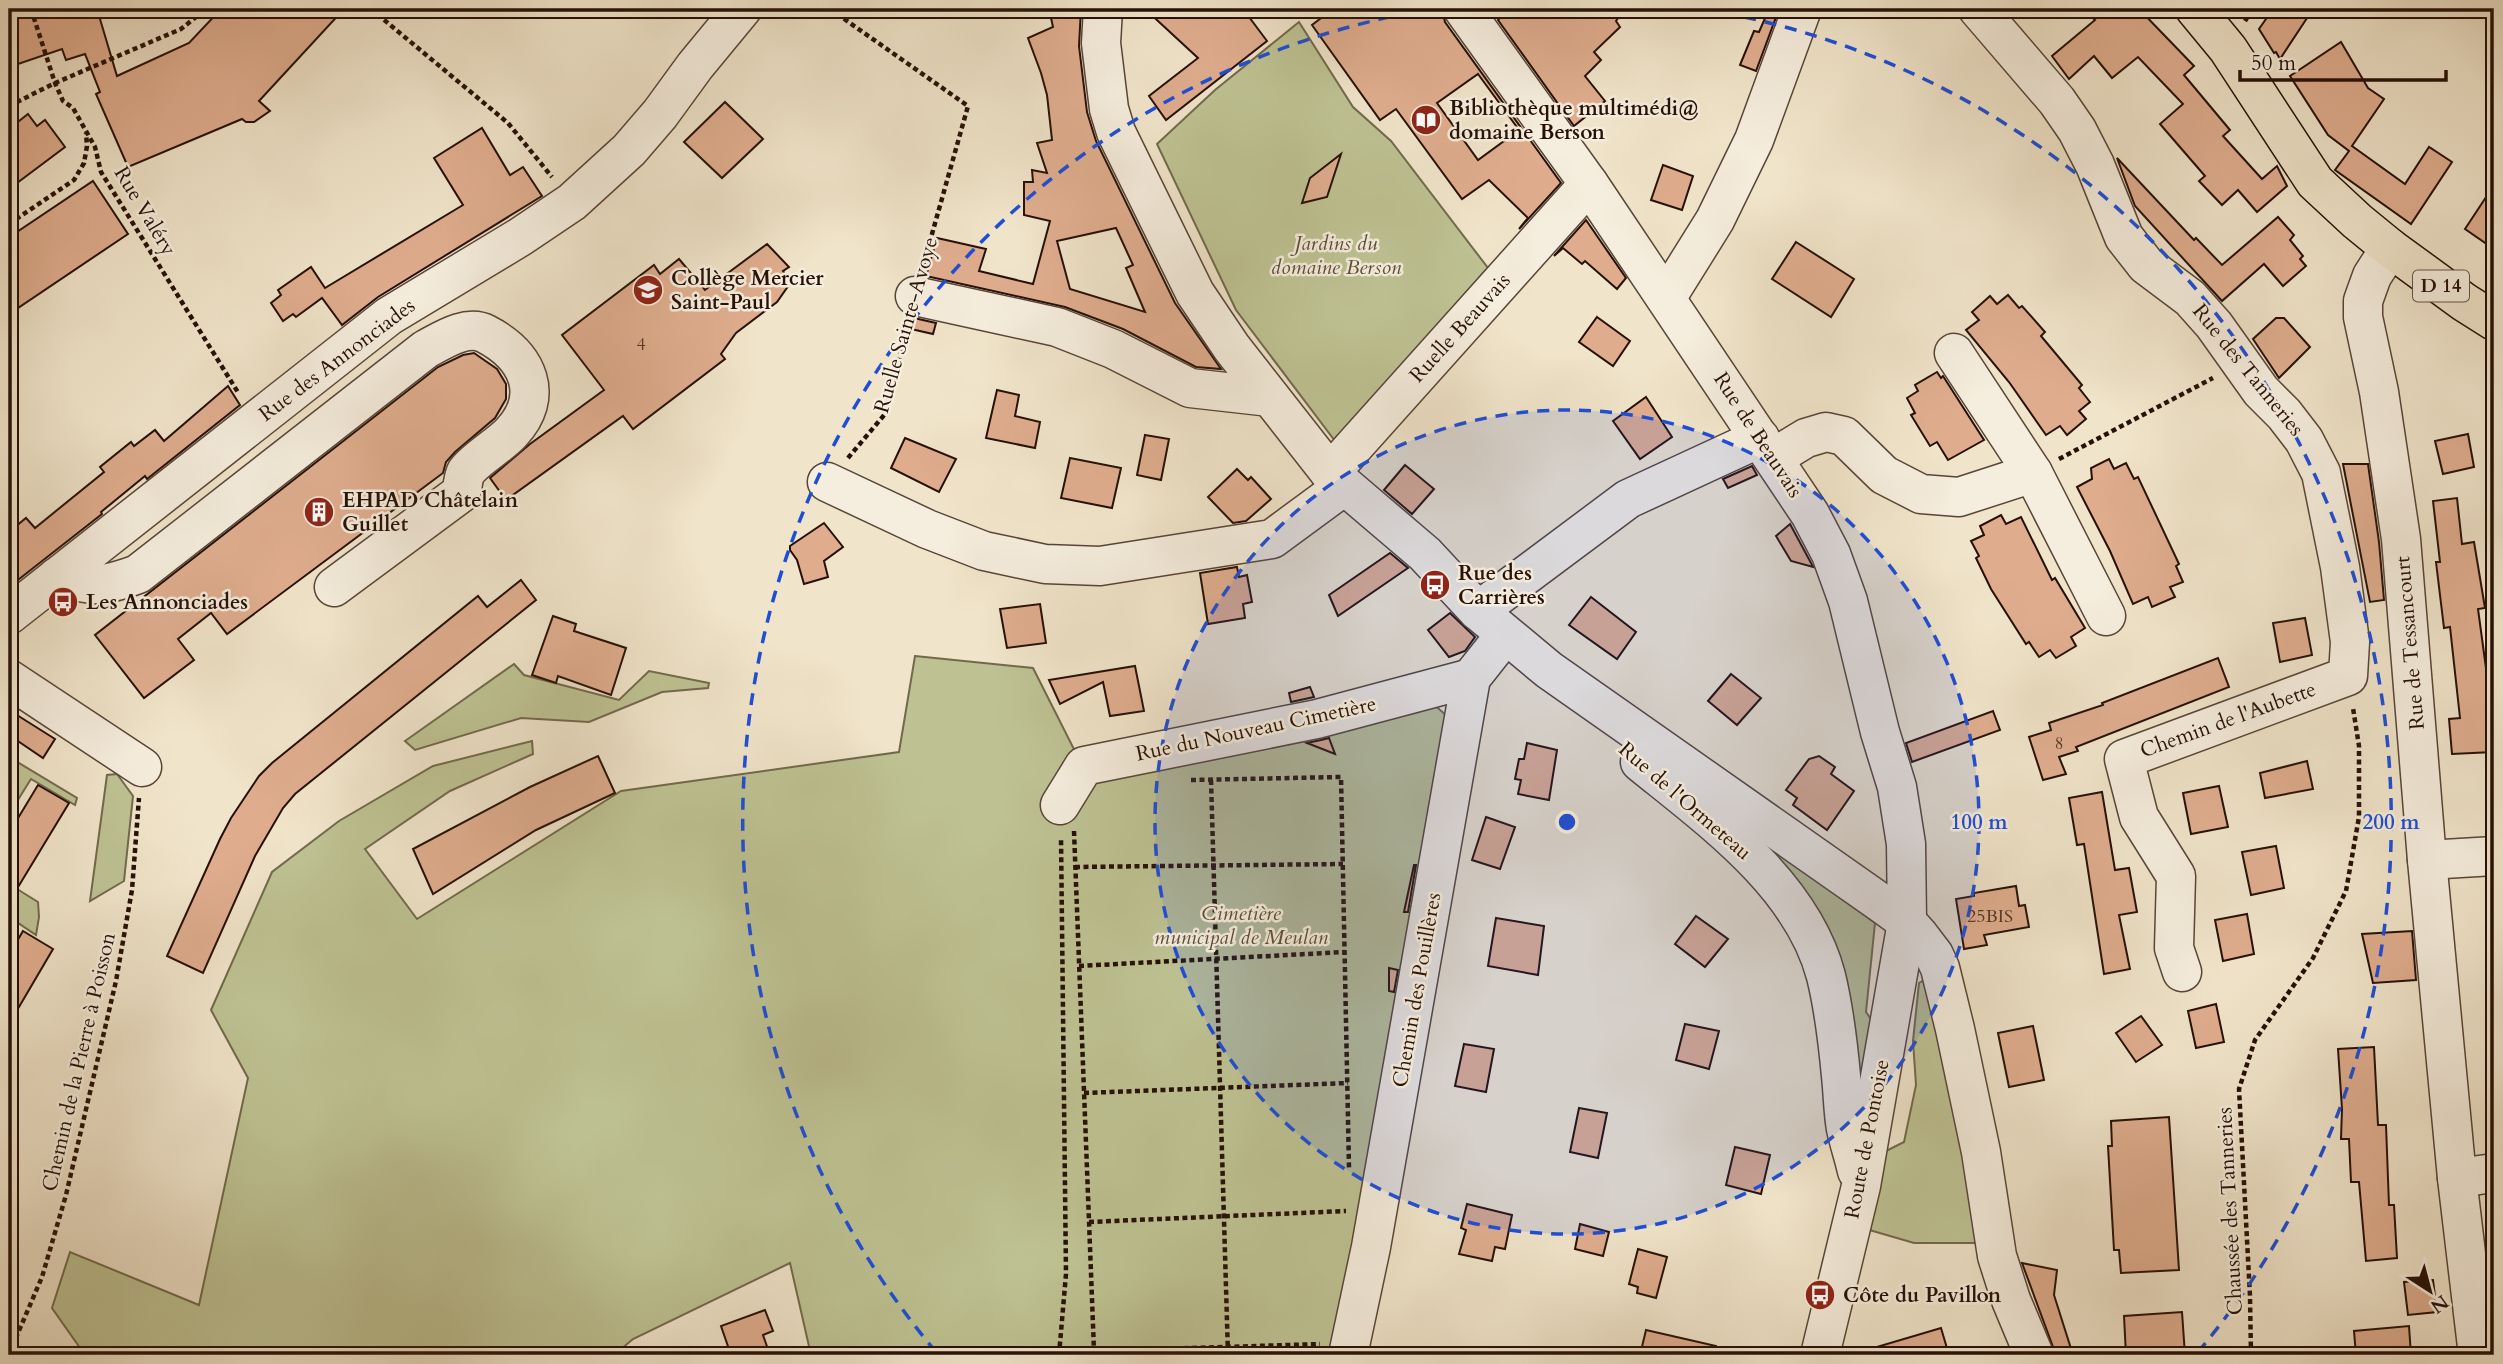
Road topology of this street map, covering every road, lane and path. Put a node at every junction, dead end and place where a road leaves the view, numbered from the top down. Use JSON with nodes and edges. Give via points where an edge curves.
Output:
{"nodes":[{"id":1,"x":31,"y":9,"type":"edge"},
{"id":2,"x":206,"y":9,"type":"edge"},
{"id":3,"x":371,"y":9,"type":"edge"},
{"id":4,"x":831,"y":9,"type":"edge"},
{"id":5,"x":1103,"y":9,"type":"edge"},
{"id":6,"x":1463,"y":9,"type":"edge"},
{"id":7,"x":1802,"y":9,"type":"edge"},
{"id":8,"x":1978,"y":9,"type":"edge"},
{"id":9,"x":2195,"y":9,"type":"edge"},
{"id":10,"x":742,"y":10,"type":"edge"},
{"id":11,"x":55,"y":83,"type":"junction"},
{"id":12,"x":9,"y":106,"type":"edge"},
{"id":13,"x":85,"y":129,"type":"junction"},
{"id":14,"x":1589,"y":184,"type":"junction"},
{"id":15,"x":572,"y":202,"type":"junction"},
{"id":16,"x":9,"y":224,"type":"edge"},
{"id":17,"x":2390,"y":248,"type":"junction"},
{"id":18,"x":915,"y":296,"type":"junction"},
{"id":19,"x":1667,"y":298,"type":"junction"},
{"id":20,"x":2494,"y":321,"type":"edge"},
{"id":21,"x":1954,"y":353,"type":"dead end"},
{"id":22,"x":2241,"y":363,"type":"junction"},
{"id":23,"x":1270,"y":397,"type":"junction"},
{"id":24,"x":256,"y":421,"type":"junction"},
{"id":25,"x":1767,"y":448,"type":"junction"},
{"id":26,"x":2033,"y":473,"type":"junction"},
{"id":27,"x":1337,"y":480,"type":"junction"},
{"id":28,"x":827,"y":482,"type":"joint"},
{"id":29,"x":57,"y":577,"type":"junction"},
{"id":30,"x":334,"y":587,"type":"dead end"},
{"id":31,"x":9,"y":615,"type":"edge"},
{"id":32,"x":2106,"y":615,"type":"dead end"},
{"id":33,"x":1492,"y":623,"type":"junction"},
{"id":34,"x":1549,"y":670,"type":"junction"},
{"id":35,"x":2348,"y":676,"type":"junction"},
{"id":36,"x":1471,"y":678,"type":"junction"},
{"id":37,"x":9,"y":679,"type":"edge"},
{"id":38,"x":142,"y":768,"type":"joint"},
{"id":39,"x":1185,"y":780,"type":"dead end"},
{"id":40,"x":1211,"y":780,"type":"junction"},
{"id":41,"x":1067,"y":812,"type":"junction"},
{"id":42,"x":2494,"y":856,"type":"edge"},
{"id":43,"x":2427,"y":860,"type":"junction"},
{"id":44,"x":1343,"y":864,"type":"junction"},
{"id":45,"x":1213,"y":865,"type":"junction"},
{"id":46,"x":1075,"y":867,"type":"junction"},
{"id":47,"x":1907,"y":922,"type":"junction"},
{"id":48,"x":1345,"y":952,"type":"junction"},
{"id":49,"x":1216,"y":959,"type":"junction"},
{"id":50,"x":1079,"y":966,"type":"junction"},
{"id":51,"x":2182,"y":972,"type":"dead end"},
{"id":52,"x":1348,"y":1083,"type":"junction"},
{"id":53,"x":1220,"y":1088,"type":"junction"},
{"id":54,"x":1084,"y":1093,"type":"junction"},
{"id":55,"x":1350,"y":1172,"type":"dead end"},
{"id":56,"x":2494,"y":1173,"type":"edge"},
{"id":57,"x":2457,"y":1178,"type":"junction"},
{"id":58,"x":1861,"y":1186,"type":"junction"},
{"id":59,"x":1224,"y":1216,"type":"junction"},
{"id":60,"x":1089,"y":1222,"type":"junction"},
{"id":61,"x":1348,"y":1224,"type":"dead end"},
{"id":62,"x":1228,"y":1347,"type":"junction"},
{"id":63,"x":1338,"y":1350,"type":"edge"},
{"id":64,"x":9,"y":1353,"type":"edge"},
{"id":65,"x":1094,"y":1353,"type":"edge"},
{"id":66,"x":1059,"y":1355,"type":"edge"},
{"id":67,"x":1228,"y":1355,"type":"edge"},
{"id":68,"x":1820,"y":1355,"type":"edge"},
{"id":69,"x":2034,"y":1355,"type":"edge"},
{"id":70,"x":2251,"y":1355,"type":"edge"},
{"id":71,"x":2477,"y":1355,"type":"edge"}],
"edges":[{"from":1,"to":11,"type":"path","name":"Rue Valéry"},
{"from":2,"to":11,"type":"path","via":[[181,29]]},
{"from":3,"to":15,"type":"path","via":[[508,123]]},
{"from":4,"to":18,"type":"path","name":"Ruelle Sainte-Avoye","via":[[968,106]]},
{"from":5,"to":23,"type":"street","via":[[1104,82],[1116,132],[1195,293]]},
{"from":6,"to":14,"type":"street","name":"Rue de Beauvais"},
{"from":7,"to":19,"type":"street","via":[[1754,140],[1715,220]]},
{"from":8,"to":22,"type":"street","name":"Rue des Tanneries","via":[[2077,130],[2124,237],[2146,265],[2190,298]]},
{"from":9,"to":17,"type":"main road","number":"D 14","via":[[2228,49],[2315,182]]},
{"from":10,"to":15,"type":"street","name":"Rue des Annonciades","via":[[629,150]]},
{"from":11,"to":12,"type":"path"},
{"from":11,"to":13,"type":"path","name":"Rue Valéry"},
{"from":13,"to":16,"type":"path","via":[[84,163],[74,180]]},
{"from":13,"to":24,"type":"path","name":"Rue Valéry","via":[[101,172]]},
{"from":14,"to":19,"type":"street","name":"Rue de Beauvais"},
{"from":14,"to":27,"type":"street","name":"Ruelle Beauvais"},
{"from":15,"to":24,"type":"street","name":"Rue des Annonciades","via":[[389,316]]},
{"from":17,"to":20,"type":"main road","number":"D 14"},
{"from":17,"to":43,"type":"street","name":"Rue de Tessancourt","via":[[2372,276],[2362,317],[2379,392],[2401,539]]},
{"from":18,"to":23,"type":"street","via":[[1057,327],[1190,388]]},
{"from":18,"to":28,"type":"path","name":"Ruelle Sainte-Avoye","via":[[885,414]]},
{"from":19,"to":25,"type":"street","name":"Rue de Beauvais"},
{"from":21,"to":26,"type":"street"},
{"from":22,"to":26,"type":"path"},
{"from":22,"to":35,"type":"street","name":"Rue des Tanneries","via":[[2304,440],[2321,473],[2350,642]]},
{"from":23,"to":27,"type":"street"},
{"from":24,"to":29,"type":"street","name":"Rue des Annonciades"},
{"from":25,"to":26,"type":"street","name":"Chemin des Pouillères","via":[[1825,432],[1844,436],[1884,475],[1922,494],[1959,497]]},
{"from":25,"to":33,"type":"street","name":"Chemin des Pouillères","via":[[1628,499]]},
{"from":25,"to":47,"type":"street","name":"Rue de Beauvais","via":[[1826,544],[1848,601],[1903,814]]},
{"from":26,"to":32,"type":"street"},
{"from":27,"to":28,"type":"street","via":[[1272,539],[1100,566],[1045,564],[984,551]]},
{"from":27,"to":33,"type":"street","via":[[1425,554]]},
{"from":29,"to":30,"type":"street","via":[[90,585],[112,584],[138,574],[426,349],[457,333],[484,332],[511,353],[530,382],[525,417],[466,472],[461,493]]},
{"from":29,"to":31,"type":"street","name":"Rue des Annonciades"},
{"from":33,"to":34,"type":"street"},
{"from":33,"to":36,"type":"street","name":"Chemin des Pouillères"},
{"from":34,"to":47,"type":"street"},
{"from":34,"to":58,"type":"street","name":"Rue de l'Ormeteau","via":[[1588,718],[1726,833],[1778,888],[1810,936],[1833,1010],[1846,1129]]},
{"from":35,"to":51,"type":"street","name":"Chemin de l'Aubette","via":[[2124,759],[2139,817],[2176,876],[2174,948]]},
{"from":35,"to":70,"type":"path","name":"Chaussée des Tanneries","via":[[2359,746],[2359,817],[2346,891],[2313,958],[2255,1040],[2239,1089]]},
{"from":36,"to":41,"type":"street","name":"Rue du Nouveau Cimetière","via":[[1317,719],[1084,766]]},
{"from":36,"to":63,"type":"street","name":"Chemin des Pouillères","via":[[1371,1248]]},
{"from":37,"to":38,"type":"street"},
{"from":38,"to":64,"type":"path","name":"Chemin de la Pierre à Poisson","via":[[132,890],[116,981],[66,1195],[42,1277]]},
{"from":39,"to":40,"type":"path"},
{"from":40,"to":44,"type":"path","via":[[1341,777]]},
{"from":40,"to":45,"type":"path"},
{"from":41,"to":46,"type":"path"},
{"from":41,"to":66,"type":"path","via":[[1066,1274]]},
{"from":42,"to":43,"type":"street"},
{"from":43,"to":57,"type":"street","name":"Rue de Tessancourt"},
{"from":44,"to":45,"type":"path"},
{"from":44,"to":48,"type":"path"},
{"from":45,"to":46,"type":"path"},
{"from":45,"to":49,"type":"path"},
{"from":46,"to":50,"type":"path"},
{"from":47,"to":58,"type":"street","name":"Route de Pontoise"},
{"from":47,"to":69,"type":"street","via":[[1940,968],[1981,1152],[1997,1256]]},
{"from":48,"to":49,"type":"path"},
{"from":48,"to":52,"type":"path"},
{"from":49,"to":50,"type":"path"},
{"from":49,"to":53,"type":"path"},
{"from":50,"to":54,"type":"path"},
{"from":52,"to":53,"type":"path"},
{"from":52,"to":55,"type":"path"},
{"from":53,"to":54,"type":"path"},
{"from":53,"to":59,"type":"path"},
{"from":54,"to":60,"type":"path"},
{"from":56,"to":57,"type":"street"},
{"from":57,"to":71,"type":"street","name":"Rue de Tessancourt"},
{"from":58,"to":68,"type":"street","name":"Route de Pontoise"},
{"from":59,"to":60,"type":"path"},
{"from":59,"to":61,"type":"path","via":[[1350,1210]]},
{"from":59,"to":62,"type":"path"},
{"from":60,"to":65,"type":"path"},
{"from":62,"to":63,"type":"path"},
{"from":62,"to":65,"type":"path"},
{"from":62,"to":67,"type":"path"}]}
